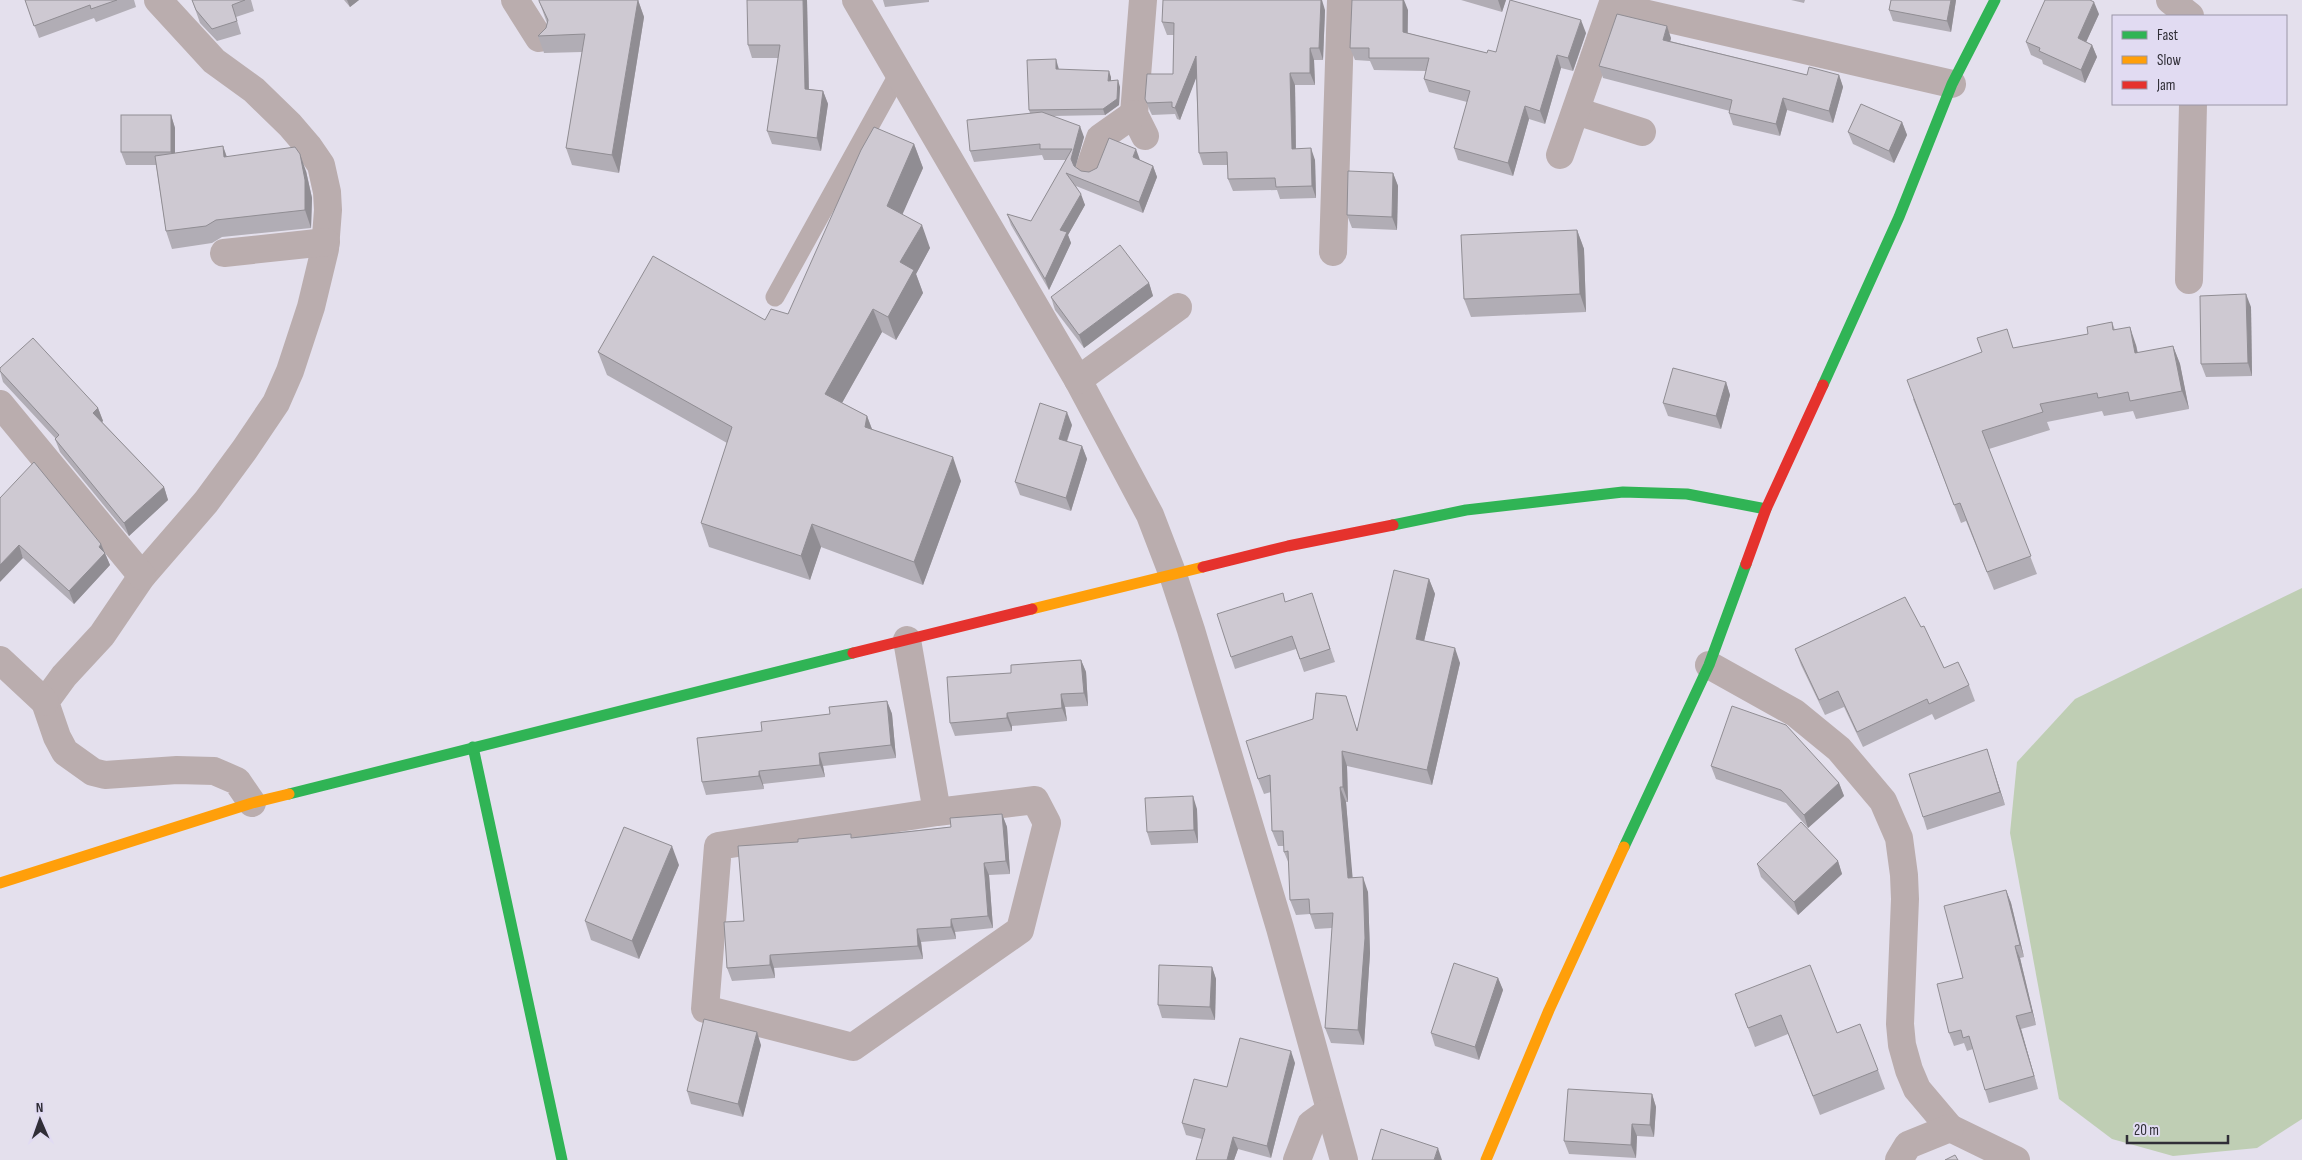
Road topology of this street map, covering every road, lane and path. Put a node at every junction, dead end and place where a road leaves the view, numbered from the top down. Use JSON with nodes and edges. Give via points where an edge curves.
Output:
{"nodes":[{"id":1,"x":158,"y":0,"type":"edge"},
{"id":2,"x":856,"y":0,"type":"edge"},
{"id":3,"x":1143,"y":0,"type":"edge"},
{"id":4,"x":1341,"y":0,"type":"edge"},
{"id":5,"x":1995,"y":0,"type":"edge"},
{"id":6,"x":2170,"y":0,"type":"edge"},
{"id":7,"x":1614,"y":3,"type":"edge"},
{"id":8,"x":527,"y":5,"type":"edge"},
{"id":9,"x":2189,"y":15,"type":"edge"},
{"id":10,"x":539,"y":38,"type":"edge"},
{"id":11,"x":899,"y":73,"type":"junction"},
{"id":12,"x":1952,"y":84,"type":"junction"},
{"id":13,"x":2193,"y":105,"type":"edge"},
{"id":14,"x":1576,"y":111,"type":"junction"},
{"id":15,"x":1642,"y":132,"type":"dead end"},
{"id":16,"x":1560,"y":155,"type":"dead end"},
{"id":17,"x":1090,"y":166,"type":"dead end"},
{"id":18,"x":326,"y":242,"type":"junction"},
{"id":19,"x":1333,"y":252,"type":"dead end"},
{"id":20,"x":224,"y":253,"type":"dead end"},
{"id":21,"x":2189,"y":280,"type":"dead end"},
{"id":22,"x":775,"y":297,"type":"dead end"},
{"id":23,"x":1178,"y":307,"type":"dead end"},
{"id":24,"x":1078,"y":380,"type":"junction"},
{"id":25,"x":0,"y":404,"type":"edge"},
{"id":26,"x":1766,"y":509,"type":"junction"},
{"id":27,"x":1173,"y":575,"type":"junction"},
{"id":28,"x":142,"y":576,"type":"junction"},
{"id":29,"x":907,"y":640,"type":"junction"},
{"id":30,"x":0,"y":660,"type":"edge"},
{"id":31,"x":1709,"y":665,"type":"junction"},
{"id":32,"x":46,"y":702,"type":"junction"},
{"id":33,"x":473,"y":747,"type":"junction"},
{"id":34,"x":252,"y":803,"type":"junction"},
{"id":35,"x":937,"y":812,"type":"junction"},
{"id":36,"x":0,"y":883,"type":"edge"},
{"id":37,"x":1330,"y":1111,"type":"junction"},
{"id":38,"x":1950,"y":1128,"type":"junction"},
{"id":39,"x":562,"y":1160,"type":"edge"},
{"id":40,"x":1297,"y":1160,"type":"edge"},
{"id":41,"x":1344,"y":1160,"type":"edge"},
{"id":42,"x":1486,"y":1160,"type":"edge"},
{"id":43,"x":1899,"y":1160,"type":"edge"},
{"id":44,"x":2016,"y":1160,"type":"edge"}],
"edges":[{"from":1,"to":18,"type":"street","via":[[214,61],[254,90],[308,146],[321,165],[327,192]]},
{"from":2,"to":11,"type":"street"},
{"from":3,"to":17,"type":"street","via":[[1140,125],[1100,138]]},
{"from":4,"to":19,"type":"street"},
{"from":5,"to":12,"type":"street"},
{"from":6,"to":9,"type":"street"},
{"from":7,"to":12,"type":"street"},
{"from":7,"to":14,"type":"street"},
{"from":8,"to":10,"type":"street"},
{"from":11,"to":22,"type":"lane"},
{"from":11,"to":24,"type":"street"},
{"from":12,"to":26,"type":"street","via":[[1891,235]]},
{"from":13,"to":21,"type":"street"},
{"from":14,"to":15,"type":"street"},
{"from":14,"to":16,"type":"street"},
{"from":18,"to":20,"type":"street"},
{"from":18,"to":28,"type":"street","via":[[311,307],[276,403],[206,502]]},
{"from":23,"to":24,"type":"street"},
{"from":24,"to":27,"type":"street","via":[[1150,515]]},
{"from":25,"to":28,"type":"street"},
{"from":26,"to":27,"type":"street","via":[[1686,494],[1623,492],[1538,501],[1416,519]]},
{"from":26,"to":31,"type":"street"},
{"from":27,"to":29,"type":"street"},
{"from":27,"to":37,"type":"street","via":[[1280,928]]},
{"from":28,"to":32,"type":"street","via":[[102,635],[64,676]]},
{"from":29,"to":33,"type":"street"},
{"from":29,"to":35,"type":"street"},
{"from":30,"to":32,"type":"street"},
{"from":31,"to":38,"type":"street","via":[[1795,713],[1839,749],[1869,783],[1892,819],[1899,838],[1906,899],[1900,1024],[1902,1045],[1918,1089]]},
{"from":31,"to":42,"type":"street","via":[[1549,1010]]},
{"from":32,"to":34,"type":"street","via":[[65,752],[93,772],[105,775],[214,771],[237,780]]},
{"from":33,"to":34,"type":"street"},
{"from":33,"to":39,"type":"street"},
{"from":34,"to":36,"type":"street"},
{"from":35,"to":35,"type":"street","via":[[718,846],[705,1008],[853,1047],[1020,930],[1047,823],[1035,800]]},
{"from":37,"to":40,"type":"street","via":[[1311,1124]]},
{"from":37,"to":41,"type":"street"},
{"from":38,"to":43,"type":"street","via":[[1908,1145]]},
{"from":38,"to":44,"type":"street"}]}
